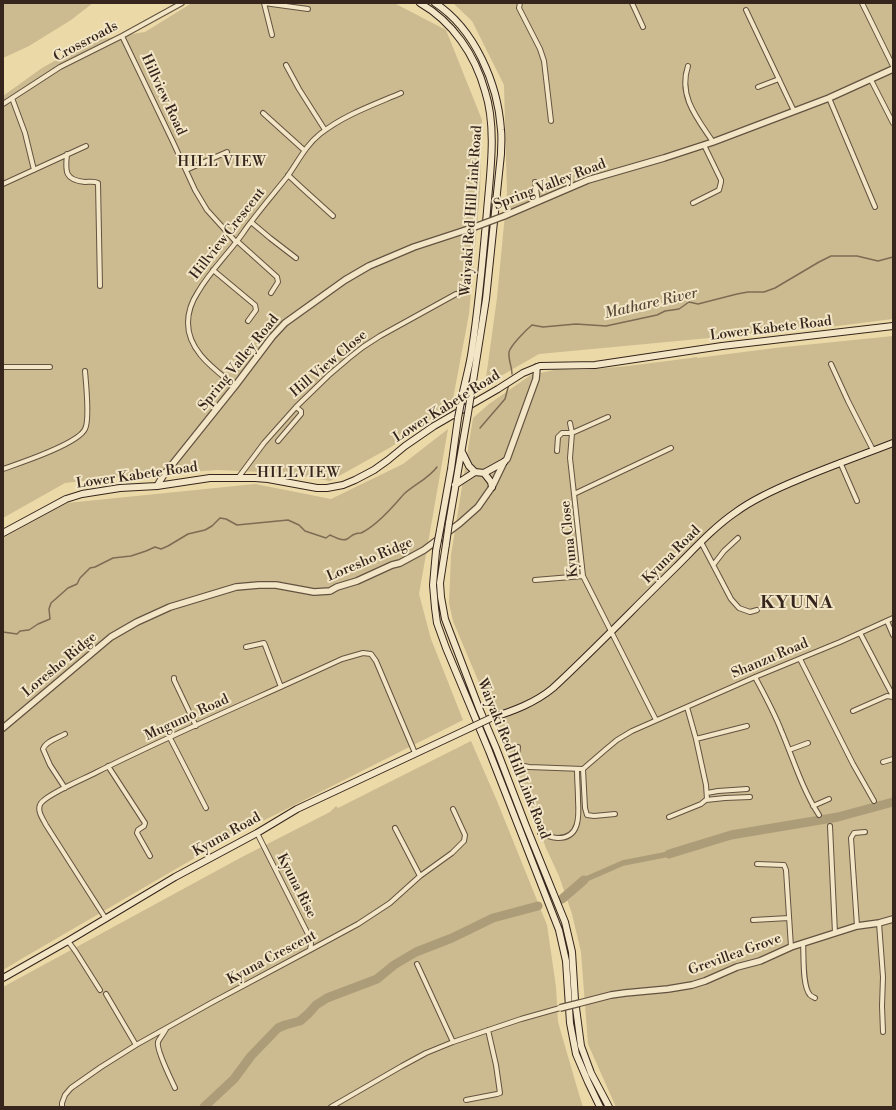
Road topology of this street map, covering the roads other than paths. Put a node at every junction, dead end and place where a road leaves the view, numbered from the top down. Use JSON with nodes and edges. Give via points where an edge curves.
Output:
{"nodes":[{"id":1,"x":182,"y":3,"type":"edge"},
{"id":2,"x":264,"y":3,"type":"edge"},
{"id":3,"x":420,"y":3,"type":"edge"},
{"id":4,"x":435,"y":3,"type":"edge"},
{"id":5,"x":520,"y":3,"type":"edge"},
{"id":6,"x":632,"y":3,"type":"edge"},
{"id":7,"x":862,"y":3,"type":"edge"},
{"id":8,"x":308,"y":9,"type":"dead end"},
{"id":9,"x":746,"y":10,"type":"dead end"},
{"id":10,"x":643,"y":27,"type":"dead end"},
{"id":11,"x":272,"y":35,"type":"dead end"},
{"id":12,"x":122,"y":36,"type":"junction"},
{"id":13,"x":286,"y":66,"type":"dead end"},
{"id":14,"x":688,"y":66,"type":"dead end"},
{"id":15,"x":893,"y":68,"type":"edge"},
{"id":16,"x":779,"y":79,"type":"junction"},
{"id":17,"x":870,"y":80,"type":"junction"},
{"id":18,"x":758,"y":87,"type":"dead end"},
{"id":19,"x":401,"y":93,"type":"dead end"},
{"id":20,"x":12,"y":98,"type":"junction"},
{"id":21,"x":829,"y":98,"type":"junction"},
{"id":22,"x":3,"y":104,"type":"edge"},
{"id":23,"x":794,"y":111,"type":"junction"},
{"id":24,"x":264,"y":113,"type":"dead end"},
{"id":25,"x":551,"y":120,"type":"dead end"},
{"id":26,"x":893,"y":123,"type":"edge"},
{"id":27,"x":325,"y":130,"type":"junction"},
{"id":28,"x":713,"y":142,"type":"junction"},
{"id":29,"x":704,"y":144,"type":"junction"},
{"id":30,"x":86,"y":146,"type":"dead end"},
{"id":31,"x":304,"y":150,"type":"junction"},
{"id":32,"x":227,"y":152,"type":"dead end"},
{"id":33,"x":67,"y":154,"type":"junction"},
{"id":34,"x":34,"y":170,"type":"junction"},
{"id":35,"x":186,"y":170,"type":"junction"},
{"id":36,"x":288,"y":175,"type":"junction"},
{"id":37,"x":535,"y":182,"type":"dead end"},
{"id":38,"x":3,"y":184,"type":"edge"},
{"id":39,"x":538,"y":202,"type":"junction"},
{"id":40,"x":693,"y":203,"type":"dead end"},
{"id":41,"x":875,"y":207,"type":"dead end"},
{"id":42,"x":333,"y":216,"type":"dead end"},
{"id":43,"x":251,"y":222,"type":"junction"},
{"id":44,"x":236,"y":242,"type":"junction"},
{"id":45,"x":296,"y":258,"type":"dead end"},
{"id":46,"x":213,"y":270,"type":"junction"},
{"id":47,"x":100,"y":286,"type":"dead end"},
{"id":48,"x":271,"y":293,"type":"dead end"},
{"id":49,"x":456,"y":294,"type":"dead end"},
{"id":50,"x":248,"y":321,"type":"dead end"},
{"id":51,"x":893,"y":326,"type":"edge"},
{"id":52,"x":831,"y":364,"type":"dead end"},
{"id":53,"x":3,"y":367,"type":"edge"},
{"id":54,"x":50,"y":367,"type":"dead end"},
{"id":55,"x":537,"y":367,"type":"junction"},
{"id":56,"x":85,"y":371,"type":"dead end"},
{"id":57,"x":235,"y":386,"type":"junction"},
{"id":58,"x":296,"y":406,"type":"junction"},
{"id":59,"x":608,"y":417,"type":"dead end"},
{"id":60,"x":570,"y":423,"type":"dead end"},
{"id":61,"x":572,"y":433,"type":"junction"},
{"id":62,"x":278,"y":441,"type":"dead end"},
{"id":63,"x":893,"y":443,"type":"edge"},
{"id":64,"x":671,"y":448,"type":"dead end"},
{"id":65,"x":873,"y":450,"type":"junction"},
{"id":66,"x":461,"y":451,"type":"junction"},
{"id":67,"x":557,"y":451,"type":"dead end"},
{"id":68,"x":504,"y":462,"type":"junction"},
{"id":69,"x":840,"y":462,"type":"junction"},
{"id":70,"x":3,"y":469,"type":"edge"},
{"id":71,"x":475,"y":472,"type":"junction"},
{"id":72,"x":484,"y":473,"type":"junction"},
{"id":73,"x":238,"y":478,"type":"junction"},
{"id":74,"x":455,"y":485,"type":"junction"},
{"id":75,"x":157,"y":486,"type":"junction"},
{"id":76,"x":492,"y":486,"type":"junction"},
{"id":77,"x":574,"y":494,"type":"junction"},
{"id":78,"x":858,"y":501,"type":"dead end"},
{"id":79,"x":3,"y":533,"type":"edge"},
{"id":80,"x":738,"y":538,"type":"dead end"},
{"id":81,"x":701,"y":542,"type":"junction"},
{"id":82,"x":714,"y":564,"type":"junction"},
{"id":83,"x":583,"y":576,"type":"junction"},
{"id":84,"x":535,"y":580,"type":"dead end"},
{"id":85,"x":757,"y":610,"type":"dead end"},
{"id":86,"x":893,"y":618,"type":"edge"},
{"id":87,"x":886,"y":621,"type":"junction"},
{"id":88,"x":611,"y":632,"type":"junction"},
{"id":89,"x":860,"y":633,"type":"junction"},
{"id":90,"x":893,"y":635,"type":"edge"},
{"id":91,"x":246,"y":647,"type":"dead end"},
{"id":92,"x":800,"y":659,"type":"junction"},
{"id":93,"x":755,"y":677,"type":"junction"},
{"id":94,"x":174,"y":678,"type":"dead end"},
{"id":95,"x":281,"y":687,"type":"junction"},
{"id":96,"x":893,"y":697,"type":"edge"},
{"id":97,"x":687,"y":707,"type":"junction"},
{"id":98,"x":853,"y":711,"type":"dead end"},
{"id":99,"x":656,"y":720,"type":"junction"},
{"id":100,"x":196,"y":726,"type":"junction"},
{"id":101,"x":747,"y":726,"type":"dead end"},
{"id":102,"x":3,"y":728,"type":"edge"},
{"id":103,"x":65,"y":734,"type":"dead end"},
{"id":104,"x":170,"y":738,"type":"junction"},
{"id":105,"x":696,"y":738,"type":"junction"},
{"id":106,"x":808,"y":743,"type":"dead end"},
{"id":107,"x":518,"y":747,"type":"dead end"},
{"id":108,"x":789,"y":750,"type":"junction"},
{"id":109,"x":415,"y":753,"type":"junction"},
{"id":110,"x":893,"y":759,"type":"edge"},
{"id":111,"x":883,"y":762,"type":"dead end"},
{"id":112,"x":108,"y":766,"type":"junction"},
{"id":113,"x":580,"y":769,"type":"junction"},
{"id":114,"x":65,"y":788,"type":"junction"},
{"id":115,"x":747,"y":789,"type":"dead end"},
{"id":116,"x":707,"y":793,"type":"junction"},
{"id":117,"x":750,"y":797,"type":"dead end"},
{"id":118,"x":829,"y":799,"type":"dead end"},
{"id":119,"x":706,"y":800,"type":"junction"},
{"id":120,"x":874,"y":801,"type":"dead end"},
{"id":121,"x":813,"y":806,"type":"junction"},
{"id":122,"x":206,"y":808,"type":"dead end"},
{"id":123,"x":453,"y":809,"type":"dead end"},
{"id":124,"x":615,"y":814,"type":"dead end"},
{"id":125,"x":819,"y":815,"type":"dead end"},
{"id":126,"x":669,"y":817,"type":"dead end"},
{"id":127,"x":830,"y":826,"type":"dead end"},
{"id":128,"x":395,"y":828,"type":"dead end"},
{"id":129,"x":864,"y":832,"type":"dead end"},
{"id":130,"x":257,"y":833,"type":"junction"},
{"id":131,"x":540,"y":833,"type":"dead end"},
{"id":132,"x":150,"y":856,"type":"dead end"},
{"id":133,"x":757,"y":864,"type":"dead end"},
{"id":134,"x":420,"y":876,"type":"junction"},
{"id":135,"x":789,"y":918,"type":"junction"},
{"id":136,"x":106,"y":919,"type":"junction"},
{"id":137,"x":893,"y":919,"type":"edge"},
{"id":138,"x":753,"y":920,"type":"dead end"},
{"id":139,"x":879,"y":923,"type":"junction"},
{"id":140,"x":857,"y":926,"type":"junction"},
{"id":141,"x":835,"y":933,"type":"junction"},
{"id":142,"x":68,"y":941,"type":"junction"},
{"id":143,"x":803,"y":943,"type":"junction"},
{"id":144,"x":792,"y":947,"type":"junction"},
{"id":145,"x":310,"y":950,"type":"junction"},
{"id":146,"x":417,"y":964,"type":"dead end"},
{"id":147,"x":3,"y":978,"type":"edge"},
{"id":148,"x":100,"y":990,"type":"dead end"},
{"id":149,"x":106,"y":994,"type":"dead end"},
{"id":150,"x":815,"y":998,"type":"dead end"},
{"id":151,"x":560,"y":1008,"type":"joint"},
{"id":152,"x":166,"y":1028,"type":"junction"},
{"id":153,"x":488,"y":1030,"type":"junction"},
{"id":154,"x":883,"y":1032,"type":"dead end"},
{"id":155,"x":453,"y":1042,"type":"junction"},
{"id":156,"x":136,"y":1045,"type":"junction"},
{"id":157,"x":175,"y":1088,"type":"dead end"},
{"id":158,"x":466,"y":1100,"type":"dead end"},
{"id":159,"x":62,"y":1107,"type":"edge"},
{"id":160,"x":330,"y":1107,"type":"edge"},
{"id":161,"x":600,"y":1107,"type":"edge"},
{"id":162,"x":609,"y":1107,"type":"edge"}],
"edges":[{"from":1,"to":12,"type":"street","name":"Crossroads"},
{"from":2,"to":8,"type":"street"},
{"from":2,"to":11,"type":"street"},
{"from":3,"to":161,"type":"main road","name":"Waiyaki Red Hill Link Road","bridge":true,"via":[[445,21],[469,51],[486,92],[492,148],[472,350],[436,551],[432,585],[434,608],[446,648],[559,930],[566,960],[570,1023],[576,1054]]},
{"from":4,"to":66,"type":"main road","name":"Waiyaki Red Hill Link Road","bridge":true,"via":[[451,15],[461,27],[482,60],[493,87],[502,130],[487,291]]},
{"from":5,"to":25,"type":"street","via":[[519,8],[544,61]]},
{"from":6,"to":10,"type":"street"},
{"from":7,"to":15,"type":"street"},
{"from":9,"to":16,"type":"street"},
{"from":12,"to":20,"type":"street","name":"Crossroads","via":[[60,67]]},
{"from":12,"to":35,"type":"street","name":"Hillview Road"},
{"from":13,"to":27,"type":"street"},
{"from":14,"to":28,"type":"street","via":[[685,82],[687,97]]},
{"from":15,"to":17,"type":"street","name":"Spring Valley Road"},
{"from":16,"to":18,"type":"street"},
{"from":16,"to":23,"type":"street"},
{"from":17,"to":21,"type":"street","name":"Spring Valley Road"},
{"from":17,"to":26,"type":"street"},
{"from":19,"to":27,"type":"street","name":"Hillview Crescent","via":[[347,116]]},
{"from":20,"to":22,"type":"street","name":"Crossroads"},
{"from":20,"to":34,"type":"street","via":[[25,133]]},
{"from":21,"to":23,"type":"street","name":"Spring Valley Road"},
{"from":21,"to":41,"type":"street"},
{"from":23,"to":28,"type":"street","name":"Spring Valley Road"},
{"from":24,"to":31,"type":"street"},
{"from":27,"to":31,"type":"street","name":"Hillview Crescent"},
{"from":28,"to":29,"type":"street","name":"Spring Valley Road"},
{"from":29,"to":39,"type":"street","name":"Spring Valley Road","via":[[597,177]]},
{"from":29,"to":40,"type":"street","via":[[721,186],[719,190]]},
{"from":30,"to":33,"type":"street"},
{"from":31,"to":36,"type":"street","name":"Hillview Crescent"},
{"from":32,"to":35,"type":"street"},
{"from":33,"to":34,"type":"street"},
{"from":33,"to":47,"type":"street","via":[[66,167],[70,178],[98,183]]},
{"from":34,"to":38,"type":"street"},
{"from":35,"to":44,"type":"street","name":"Hillview Road","via":[[207,210]]},
{"from":36,"to":42,"type":"street"},
{"from":36,"to":43,"type":"street","name":"Hillview Crescent"},
{"from":37,"to":39,"type":"street"},
{"from":39,"to":57,"type":"street","name":"Spring Valley Road","bridge":true,"via":[[384,259],[345,280],[285,323]]},
{"from":43,"to":44,"type":"street","name":"Hillview Crescent"},
{"from":43,"to":45,"type":"street"},
{"from":44,"to":46,"type":"street","name":"Hillview Crescent"},
{"from":44,"to":48,"type":"street","name":"Hillview Road","via":[[277,277],[278,282]]},
{"from":46,"to":50,"type":"street","via":[[255,305],[257,308]]},
{"from":46,"to":57,"type":"street","name":"Hillview Crescent","via":[[192,304],[188,324],[190,335],[207,362]]},
{"from":49,"to":58,"type":"street","name":"Hill View Close","via":[[394,327],[363,347]]},
{"from":51,"to":55,"type":"main road","name":"Lower Kabete Road","via":[[722,346],[595,365]]},
{"from":52,"to":65,"type":"street"},
{"from":53,"to":54,"type":"street"},
{"from":55,"to":68,"type":"street","name":"Loresho Ridge","via":[[536,379]]},
{"from":55,"to":73,"type":"main road","name":"Lower Kabete Road","via":[[434,426],[374,470],[350,483],[317,488],[255,478]]},
{"from":56,"to":70,"type":"street","via":[[87,421],[81,435],[45,453]]},
{"from":57,"to":75,"type":"street","name":"Spring Valley Road"},
{"from":58,"to":62,"type":"street","via":[[301,414]]},
{"from":58,"to":73,"type":"street","name":"Hill View Close"},
{"from":59,"to":61,"type":"street"},
{"from":60,"to":61,"type":"street"},
{"from":61,"to":67,"type":"street","via":[[562,433],[558,437]]},
{"from":61,"to":77,"type":"street","via":[[570,448]]},
{"from":63,"to":65,"type":"main road","name":"Kyuna Road"},
{"from":64,"to":77,"type":"street","name":"Kyuna Close"},
{"from":65,"to":69,"type":"main road","name":"Kyuna Road"},
{"from":66,"to":71,"type":"main road"},
{"from":66,"to":74,"type":"main road","name":"Waiyaki Red Hill Link Road"},
{"from":68,"to":72,"type":"main road"},
{"from":68,"to":76,"type":"street","name":"Loresho Ridge"},
{"from":69,"to":78,"type":"street"},
{"from":69,"to":81,"type":"main road","name":"Kyuna Road","via":[[787,484],[746,505],[725,519]]},
{"from":71,"to":72,"type":"main road"},
{"from":71,"to":74,"type":"main road"},
{"from":72,"to":76,"type":"main road"},
{"from":73,"to":75,"type":"main road","name":"Lower Kabete Road","via":[[195,480]]},
{"from":74,"to":162,"type":"main road","name":"Waiyaki Red Hill Link Road","bridge":true,"via":[[440,583],[445,619],[565,922],[572,952],[581,1046],[591,1073]]},
{"from":75,"to":79,"type":"main road","name":"Lower Kabete Road","via":[[120,488],[74,496]]},
{"from":76,"to":102,"type":"street","name":"Loresho Ridge","via":[[478,507],[424,550],[357,581],[330,591],[314,592],[276,585],[236,587],[170,608],[137,622],[102,645]]},
{"from":77,"to":83,"type":"street","name":"Kyuna Close"},
{"from":80,"to":82,"type":"street","via":[[724,550]]},
{"from":81,"to":82,"type":"street"},
{"from":81,"to":88,"type":"main road","name":"Kyuna Road"},
{"from":82,"to":85,"type":"street","via":[[731,599],[740,608],[750,612]]},
{"from":83,"to":84,"type":"street"},
{"from":83,"to":88,"type":"street","name":"Kyuna Close"},
{"from":86,"to":87,"type":"street","name":"Shanzu Road"},
{"from":87,"to":89,"type":"street","name":"Shanzu Road"},
{"from":87,"to":90,"type":"street"},
{"from":88,"to":99,"type":"street"},
{"from":88,"to":109,"type":"main road","name":"Kyuna Road","bridge":true,"via":[[546,694]]},
{"from":89,"to":92,"type":"street","name":"Shanzu Road"},
{"from":89,"to":96,"type":"street"},
{"from":91,"to":95,"type":"street","via":[[264,643],[266,645]]},
{"from":92,"to":93,"type":"street","name":"Shanzu Road"},
{"from":92,"to":120,"type":"street"},
{"from":93,"to":97,"type":"street","name":"Shanzu Road"},
{"from":93,"to":108,"type":"street"},
{"from":94,"to":100,"type":"street"},
{"from":95,"to":100,"type":"street","name":"Mugumo Road"},
{"from":95,"to":109,"type":"street","name":"Mugumo Road","via":[[346,658],[363,653],[371,654]]},
{"from":96,"to":98,"type":"street","via":[[887,696]]},
{"from":97,"to":99,"type":"street","name":"Shanzu Road"},
{"from":97,"to":105,"type":"street"},
{"from":99,"to":113,"type":"street","name":"Shanzu Road","via":[[617,740]]},
{"from":100,"to":104,"type":"street","name":"Mugumo Road"},
{"from":101,"to":105,"type":"street"},
{"from":103,"to":114,"type":"street","via":[[48,743],[43,749]]},
{"from":104,"to":112,"type":"street","name":"Mugumo Road"},
{"from":104,"to":122,"type":"street"},
{"from":105,"to":116,"type":"street"},
{"from":106,"to":108,"type":"street"},
{"from":107,"to":113,"type":"street","via":[[516,762],[519,765]]},
{"from":108,"to":121,"type":"street"},
{"from":109,"to":130,"type":"main road","name":"Kyuna Road","via":[[297,810]]},
{"from":110,"to":111,"type":"street"},
{"from":112,"to":114,"type":"street","name":"Mugumo Road"},
{"from":112,"to":132,"type":"street","via":[[145,823],[137,833]]},
{"from":113,"to":124,"type":"street","via":[[587,815]]},
{"from":113,"to":131,"type":"street","via":[[579,816],[574,831],[568,836],[557,838]]},
{"from":114,"to":136,"type":"street","name":"Mugumo Road","via":[[41,803],[41,816]]},
{"from":115,"to":116,"type":"street"},
{"from":116,"to":119,"type":"street"},
{"from":117,"to":119,"type":"street"},
{"from":118,"to":121,"type":"street"},
{"from":119,"to":126,"type":"street"},
{"from":121,"to":125,"type":"street"},
{"from":123,"to":134,"type":"street","name":"Kyuna Crescent","via":[[465,835],[464,841]]},
{"from":127,"to":141,"type":"street"},
{"from":128,"to":134,"type":"street"},
{"from":129,"to":140,"type":"street","via":[[854,833],[851,838]]},
{"from":130,"to":136,"type":"main road","name":"Kyuna Road","via":[[175,877]]},
{"from":130,"to":145,"type":"street","name":"Kyuna Rise","via":[[310,938]]},
{"from":133,"to":135,"type":"street","via":[[785,866]]},
{"from":134,"to":145,"type":"street","name":"Kyuna Crescent","via":[[390,903]]},
{"from":135,"to":138,"type":"street"},
{"from":135,"to":144,"type":"street"},
{"from":136,"to":142,"type":"main road","name":"Kyuna Road"},
{"from":137,"to":139,"type":"street","name":"Grevillea Grove"},
{"from":139,"to":140,"type":"street","name":"Grevillea Grove"},
{"from":139,"to":154,"type":"street","via":[[883,977]]},
{"from":140,"to":141,"type":"street","name":"Grevillea Grove"},
{"from":141,"to":143,"type":"street","name":"Grevillea Grove"},
{"from":142,"to":147,"type":"main road","name":"Kyuna Road"},
{"from":142,"to":148,"type":"street"},
{"from":143,"to":144,"type":"street","name":"Grevillea Grove"},
{"from":143,"to":150,"type":"street","via":[[805,983],[810,996]]},
{"from":144,"to":151,"type":"street","name":"Grevillea Grove","bridge":true,"via":[[692,985],[668,990],[618,994]]},
{"from":145,"to":152,"type":"street","name":"Kyuna Crescent"},
{"from":146,"to":155,"type":"street"},
{"from":149,"to":156,"type":"street"},
{"from":151,"to":153,"type":"street"},
{"from":152,"to":156,"type":"street","name":"Kyuna Crescent"},
{"from":152,"to":157,"type":"street","via":[[158,1045]]},
{"from":153,"to":155,"type":"street"},
{"from":153,"to":158,"type":"street","via":[[500,1093]]},
{"from":155,"to":160,"type":"street","via":[[426,1053]]},
{"from":156,"to":159,"type":"street","name":"Kyuna Crescent","via":[[71,1088],[65,1095]]}]}
